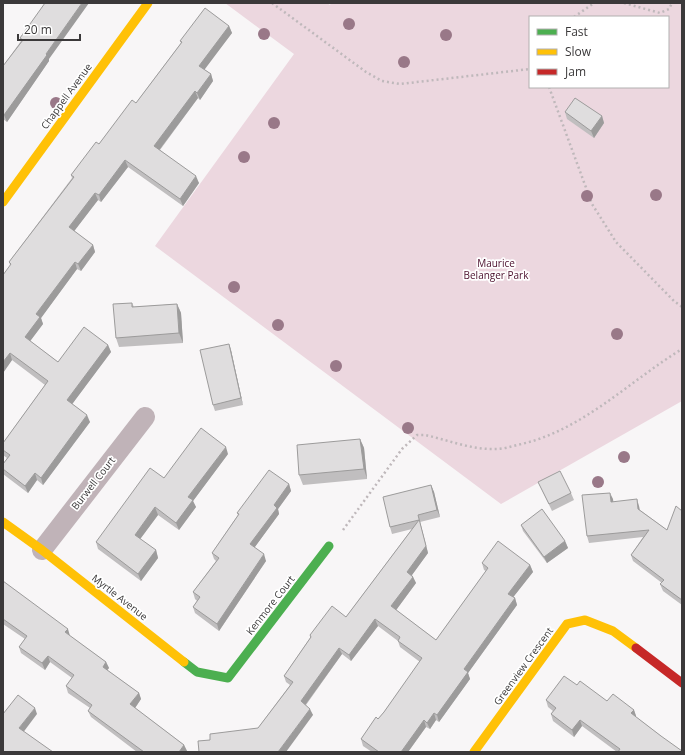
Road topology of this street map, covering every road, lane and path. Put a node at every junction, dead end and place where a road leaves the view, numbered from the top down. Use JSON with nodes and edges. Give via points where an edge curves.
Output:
{"nodes":[{"id":1,"x":148,"y":3,"type":"edge"},
{"id":2,"x":272,"y":3,"type":"edge"},
{"id":3,"x":594,"y":3,"type":"edge"},
{"id":4,"x":624,"y":3,"type":"edge"},
{"id":5,"x":672,"y":3,"type":"edge"},
{"id":6,"x":575,"y":16,"type":"edge"},
{"id":7,"x":529,"y":69,"type":"edge"},
{"id":8,"x":549,"y":88,"type":"edge"},
{"id":9,"x":6,"y":191,"type":"edge"},
{"id":10,"x":682,"y":307,"type":"edge"},
{"id":11,"x":682,"y":349,"type":"edge"},
{"id":12,"x":145,"y":417,"type":"dead end"},
{"id":13,"x":3,"y":522,"type":"edge"},
{"id":14,"x":329,"y":546,"type":"joint"},
{"id":15,"x":42,"y":550,"type":"junction"},
{"id":16,"x":228,"y":678,"type":"joint"},
{"id":17,"x":682,"y":683,"type":"edge"},
{"id":18,"x":474,"y":752,"type":"edge"}],
"edges":[{"from":1,"to":9,"type":"street","name":"Chappell Avenue"},
{"from":2,"to":7,"type":"path","via":[[382,81],[400,84]]},
{"from":3,"to":6,"type":"path"},
{"from":4,"to":5,"type":"path","via":[[660,13],[669,9]]},
{"from":8,"to":10,"type":"path","via":[[592,204],[616,242]]},
{"from":11,"to":14,"type":"path","via":[[654,366],[598,409],[566,428],[534,442],[485,449],[417,435],[402,450],[350,522]]},
{"from":12,"to":15,"type":"street","name":"Burwell Court"},
{"from":13,"to":15,"type":"street","name":"Myrtle Avenue"},
{"from":14,"to":16,"type":"street","name":"Kenmore Court"},
{"from":15,"to":16,"type":"street","name":"Myrtle Avenue","via":[[197,672]]},
{"from":17,"to":18,"type":"street","name":"Greenview Crescent","via":[[613,631],[585,620],[567,624]]}]}
